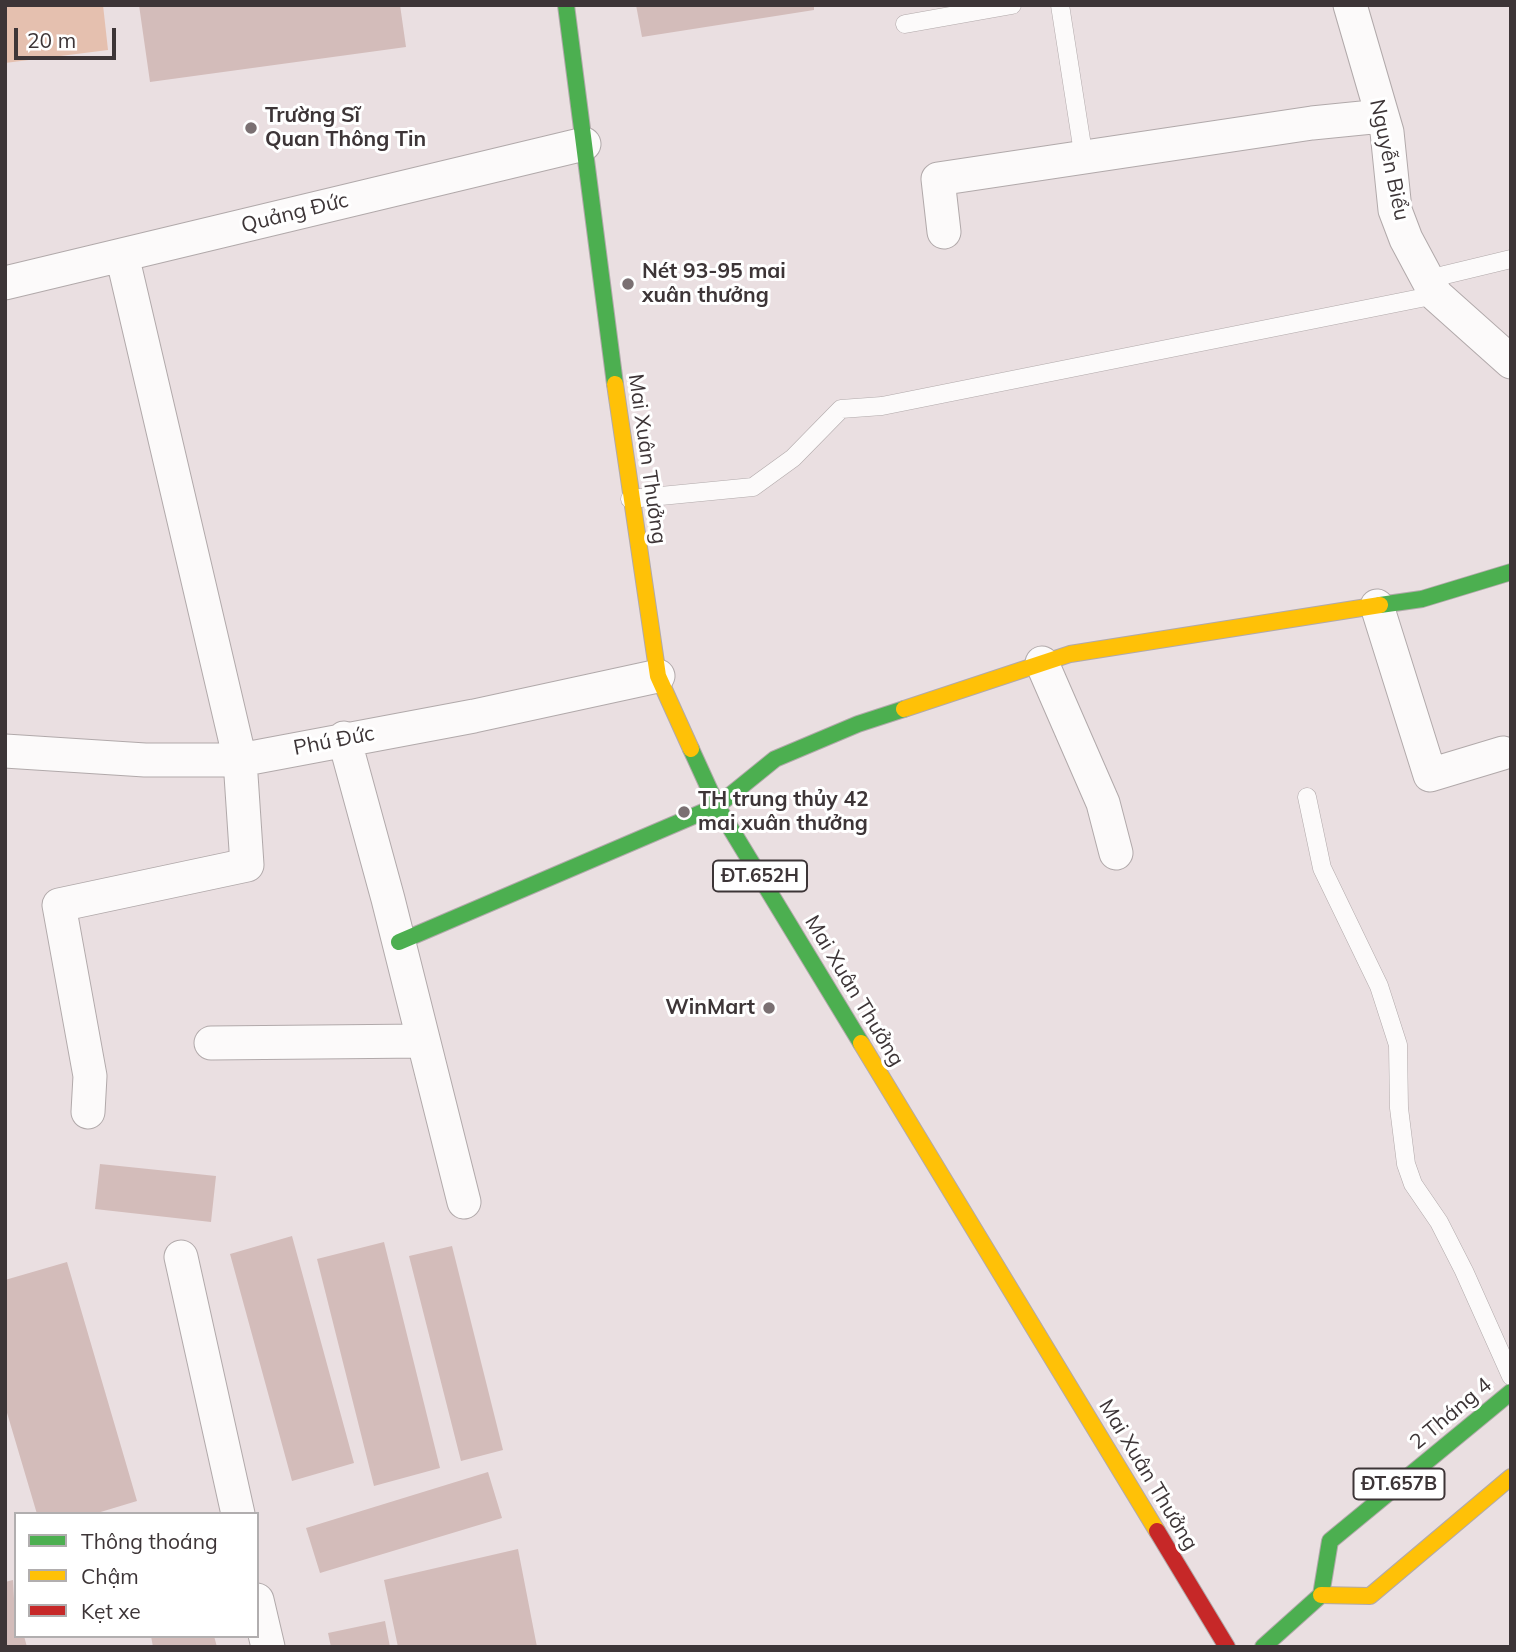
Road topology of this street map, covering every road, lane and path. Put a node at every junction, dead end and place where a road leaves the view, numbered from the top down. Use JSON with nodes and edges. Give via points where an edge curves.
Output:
{"nodes":[{"id":1,"x":566,"y":5,"type":"edge"},
{"id":2,"x":1012,"y":5,"type":"edge"},
{"id":3,"x":1060,"y":5,"type":"edge"},
{"id":4,"x":1350,"y":5,"type":"edge"},
{"id":5,"x":905,"y":24,"type":"dead end"},
{"id":6,"x":1382,"y":116,"type":"junction"},
{"id":7,"x":584,"y":144,"type":"junction"},
{"id":8,"x":1084,"y":159,"type":"junction"},
{"id":9,"x":944,"y":232,"type":"dead end"},
{"id":10,"x":122,"y":255,"type":"junction"},
{"id":11,"x":1511,"y":258,"type":"edge"},
{"id":12,"x":5,"y":283,"type":"edge"},
{"id":13,"x":1432,"y":287,"type":"junction"},
{"id":14,"x":1511,"y":362,"type":"edge"},
{"id":15,"x":630,"y":499,"type":"junction"},
{"id":16,"x":1511,"y":572,"type":"edge"},
{"id":17,"x":1377,"y":606,"type":"junction"},
{"id":18,"x":1042,"y":663,"type":"junction"},
{"id":19,"x":658,"y":676,"type":"junction"},
{"id":20,"x":344,"y":738,"type":"junction"},
{"id":21,"x":5,"y":751,"type":"edge"},
{"id":22,"x":1503,"y":753,"type":"dead end"},
{"id":23,"x":240,"y":760,"type":"junction"},
{"id":24,"x":1307,"y":797,"type":"dead end"},
{"id":25,"x":717,"y":806,"type":"junction"},
{"id":26,"x":1116,"y":853,"type":"dead end"},
{"id":27,"x":399,"y":943,"type":"junction"},
{"id":28,"x":423,"y":1041,"type":"junction"},
{"id":29,"x":211,"y":1043,"type":"dead end"},
{"id":30,"x":89,"y":1112,"type":"dead end"},
{"id":31,"x":464,"y":1202,"type":"dead end"},
{"id":32,"x":181,"y":1257,"type":"dead end"},
{"id":33,"x":1511,"y":1376,"type":"edge"},
{"id":34,"x":1511,"y":1392,"type":"edge"},
{"id":35,"x":1511,"y":1477,"type":"edge"},
{"id":36,"x":238,"y":1512,"type":"edge"},
{"id":37,"x":1321,"y":1595,"type":"junction"},
{"id":38,"x":259,"y":1609,"type":"edge"},
{"id":39,"x":268,"y":1647,"type":"edge"},
{"id":40,"x":1227,"y":1647,"type":"edge"},
{"id":41,"x":1263,"y":1647,"type":"edge"}],
"edges":[{"from":1,"to":7,"type":"main road","name":"Mai Xuân Thưởng","number":"ĐT.652H"},
{"from":2,"to":5,"type":"lane"},
{"from":3,"to":8,"type":"lane"},
{"from":4,"to":6,"type":"street","name":"Nguyễn Biểu"},
{"from":6,"to":8,"type":"street"},
{"from":6,"to":13,"type":"street","name":"Nguyễn Biểu","via":[[1395,210]]},
{"from":7,"to":10,"type":"street","name":"Quảng Đức"},
{"from":7,"to":15,"type":"main road","name":"Mai Xuân Thưởng","number":"ĐT.652H"},
{"from":8,"to":9,"type":"street","via":[[938,179]]},
{"from":10,"to":12,"type":"street","name":"Quảng Đức"},
{"from":10,"to":23,"type":"street"},
{"from":11,"to":13,"type":"lane"},
{"from":13,"to":14,"type":"street","name":"Nguyễn Biểu"},
{"from":13,"to":15,"type":"lane","via":[[882,405],[841,409],[793,458],[753,487]]},
{"from":15,"to":19,"type":"main road","name":"Mai Xuân Thưởng","number":"ĐT.652H"},
{"from":16,"to":17,"type":"main road","via":[[1422,599]]},
{"from":17,"to":18,"type":"main road","via":[[1070,654]]},
{"from":17,"to":22,"type":"street","via":[[1430,775]]},
{"from":18,"to":25,"type":"main road","via":[[858,724],[775,759]]},
{"from":18,"to":26,"type":"street","via":[[1103,803]]},
{"from":19,"to":20,"type":"street","name":"Phú Đức","via":[[474,716]]},
{"from":19,"to":25,"type":"main road","name":"Mai Xuân Thưởng","number":"ĐT.652H"},
{"from":20,"to":23,"type":"street","name":"Phú Đức"},
{"from":20,"to":27,"type":"street"},
{"from":21,"to":23,"type":"street","name":"Phú Đức","via":[[145,760]]},
{"from":23,"to":30,"type":"street","via":[[247,865],[59,905],[90,1076]]},
{"from":24,"to":33,"type":"lane","via":[[1322,868],[1379,985],[1398,1045],[1399,1108],[1410,1174],[1464,1272]]},
{"from":25,"to":27,"type":"main road"},
{"from":25,"to":40,"type":"main road","name":"Mai Xuân Thưởng","number":"ĐT.652H"},
{"from":27,"to":28,"type":"street"},
{"from":28,"to":29,"type":"street"},
{"from":28,"to":31,"type":"street"},
{"from":32,"to":36,"type":"street"},
{"from":34,"to":37,"type":"main road","name":"2 Tháng 4","number":"ĐT.657B","via":[[1330,1541]]},
{"from":35,"to":37,"type":"main road","number":"ĐT.657B","via":[[1370,1596]]},
{"from":37,"to":41,"type":"main road"},
{"from":38,"to":39,"type":"street"}]}
